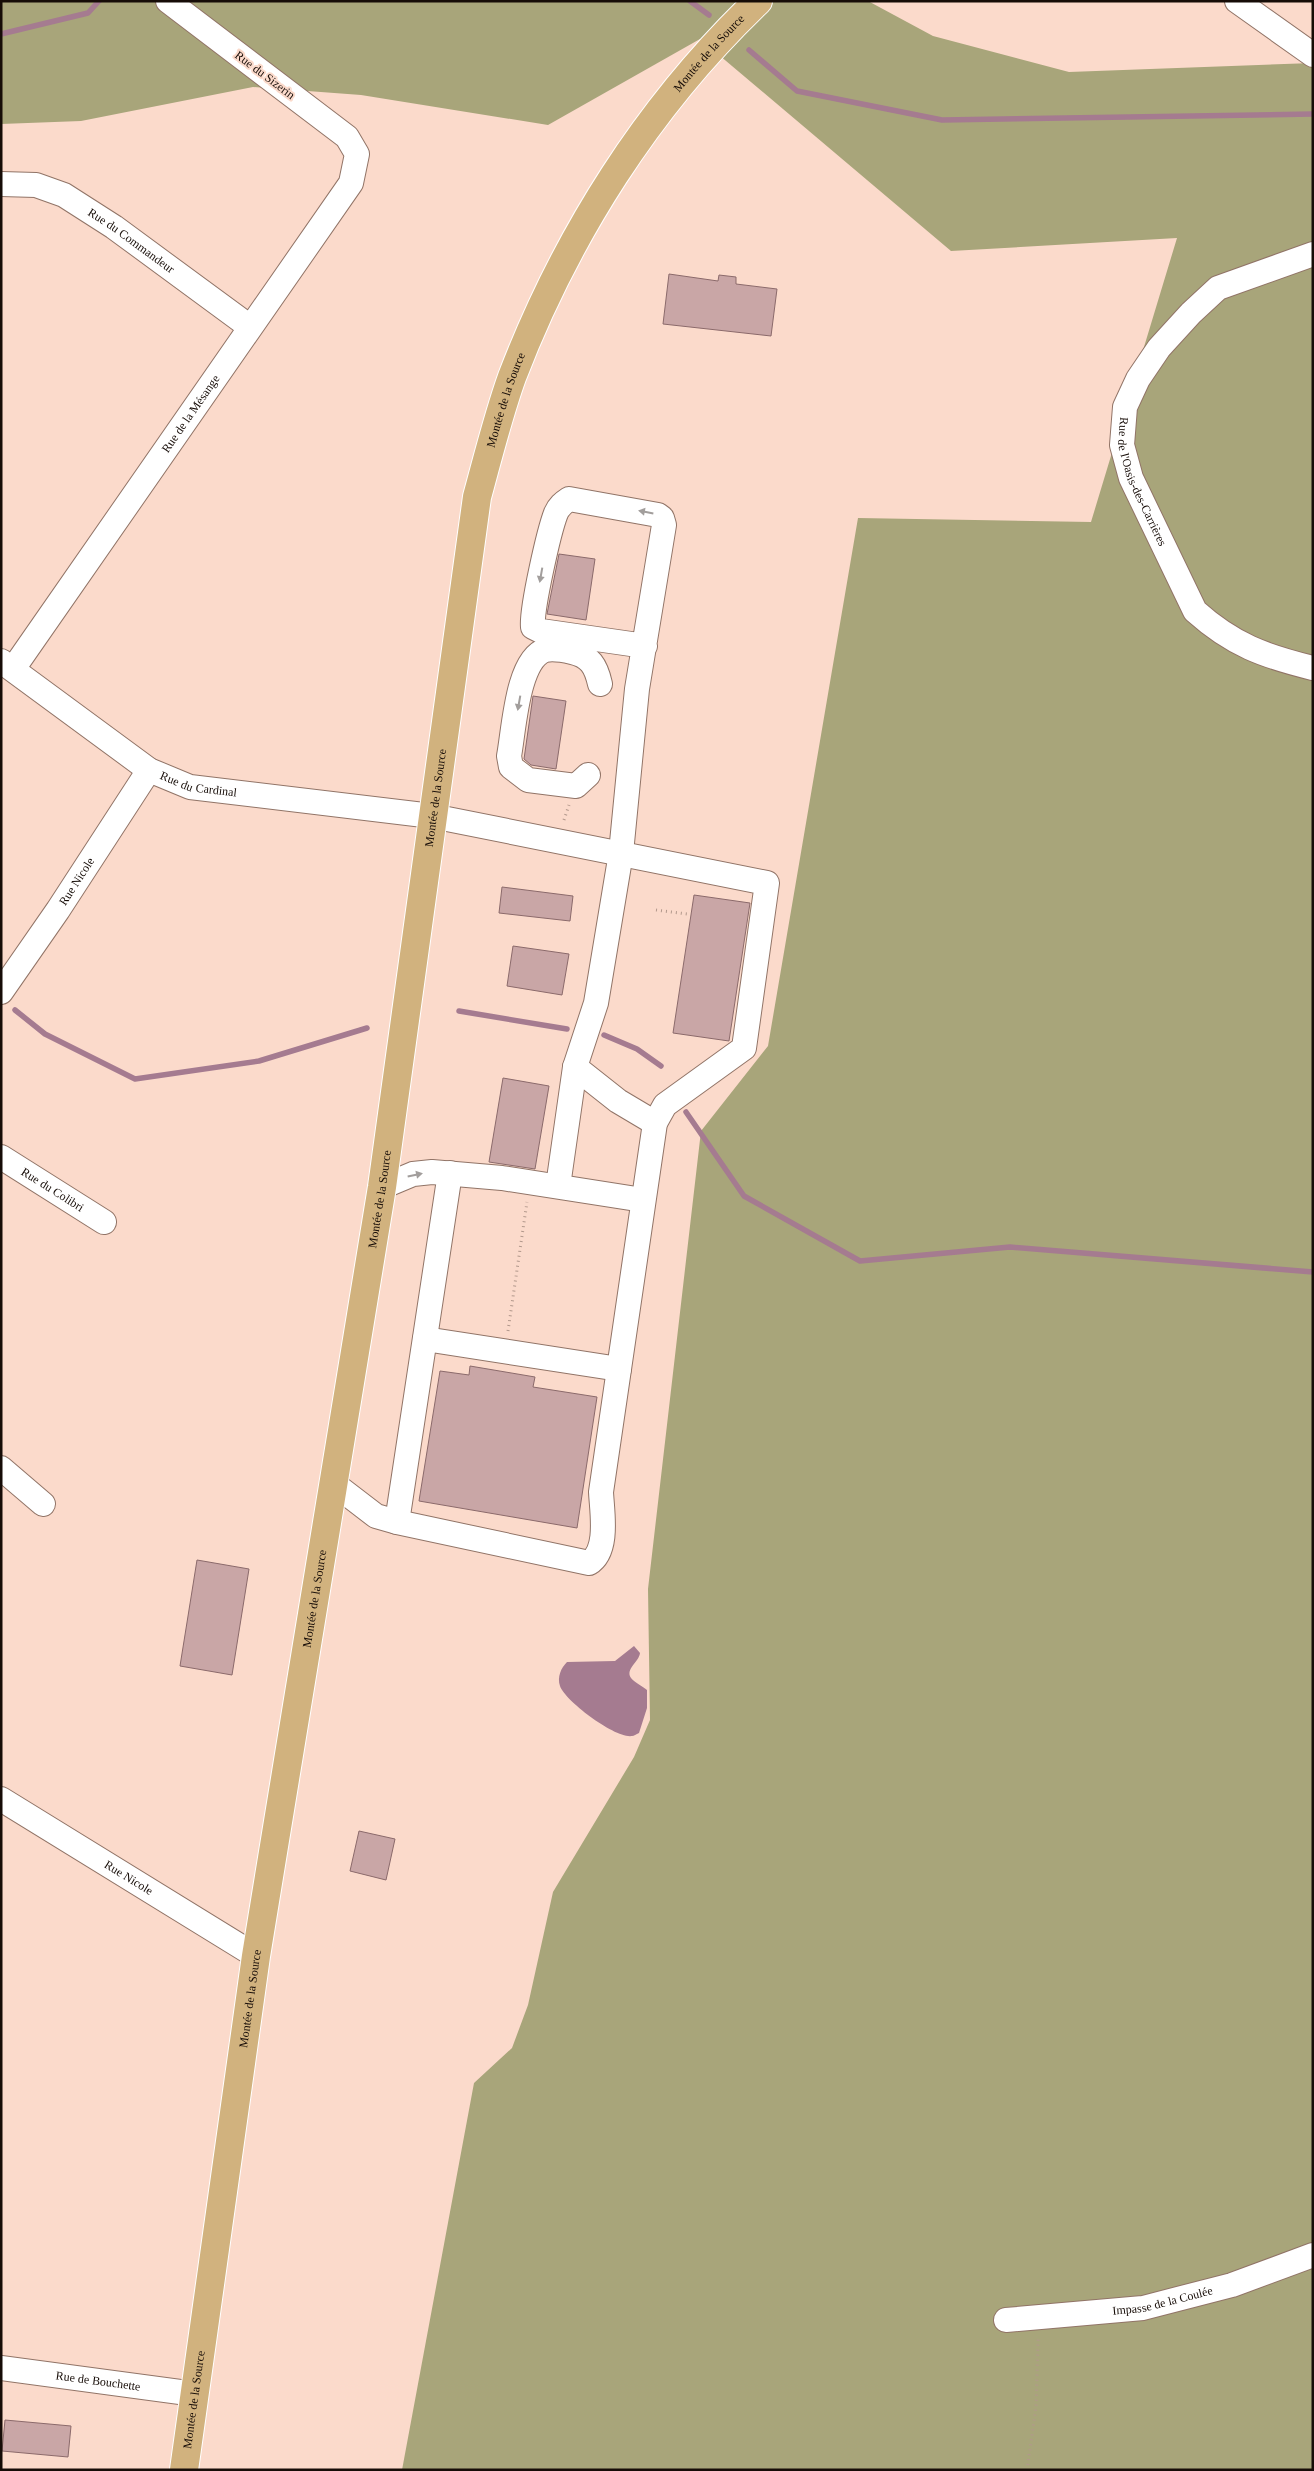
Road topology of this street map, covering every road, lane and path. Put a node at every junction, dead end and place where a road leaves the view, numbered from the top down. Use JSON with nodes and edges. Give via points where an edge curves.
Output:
{"nodes":[{"id":1,"x":168,"y":1,"type":"edge"},
{"id":2,"x":758,"y":1,"type":"edge"},
{"id":3,"x":1237,"y":1,"type":"edge"},
{"id":4,"x":1313,"y":55,"type":"edge"},
{"id":5,"x":357,"y":154,"type":"joint"},
{"id":6,"x":1,"y":184,"type":"edge"},
{"id":7,"x":1313,"y":254,"type":"edge"},
{"id":8,"x":250,"y":327,"type":"junction"},
{"id":9,"x":645,"y":646,"type":"junction"},
{"id":10,"x":7,"y":665,"type":"edge"},
{"id":11,"x":1313,"y":668,"type":"edge"},
{"id":12,"x":599,"y":680,"type":"dead end"},
{"id":13,"x":149,"y":770,"type":"junction"},
{"id":14,"x":588,"y":775,"type":"dead end"},
{"id":15,"x":568,"y":811,"type":"dead end"},
{"id":16,"x":432,"y":816,"type":"junction"},
{"id":17,"x":564,"y":820,"type":"dead end"},
{"id":18,"x":620,"y":853,"type":"junction"},
{"id":19,"x":656,"y":910,"type":"dead end"},
{"id":20,"x":687,"y":914,"type":"dead end"},
{"id":21,"x":1,"y":992,"type":"edge"},
{"id":22,"x":575,"y":1067,"type":"junction"},
{"id":23,"x":655,"y":1123,"type":"junction"},
{"id":24,"x":1,"y":1157,"type":"edge"},
{"id":25,"x":450,"y":1173,"type":"junction"},
{"id":26,"x":530,"y":1182,"type":"junction"},
{"id":27,"x":558,"y":1186,"type":"junction"},
{"id":28,"x":382,"y":1187,"type":"junction"},
{"id":29,"x":643,"y":1200,"type":"junction"},
{"id":30,"x":104,"y":1222,"type":"dead end"},
{"id":31,"x":507,"y":1337,"type":"dead end"},
{"id":32,"x":425,"y":1339,"type":"junction"},
{"id":33,"x":619,"y":1369,"type":"junction"},
{"id":34,"x":1,"y":1468,"type":"edge"},
{"id":35,"x":334,"y":1483,"type":"junction"},
{"id":36,"x":43,"y":1504,"type":"dead end"},
{"id":37,"x":397,"y":1522,"type":"junction"},
{"id":38,"x":1,"y":1799,"type":"edge"},
{"id":39,"x":256,"y":1956,"type":"junction"},
{"id":40,"x":1313,"y":2255,"type":"edge"},
{"id":41,"x":1039,"y":2317,"type":"junction"},
{"id":42,"x":1006,"y":2320,"type":"dead end"},
{"id":43,"x":1,"y":2368,"type":"edge"},
{"id":44,"x":195,"y":2394,"type":"junction"},
{"id":45,"x":184,"y":2470,"type":"edge"},
{"id":46,"x":1027,"y":2470,"type":"edge"}],
"edges":[{"from":1,"to":5,"type":"street","name":"Rue du Sizerin","via":[[348,137]]},
{"from":2,"to":16,"type":"main road","name":"Montée de la Source","via":[[697,64],[623,161],[561,266],[515,371],[493,437],[478,497]]},
{"from":3,"to":4,"type":"street"},
{"from":5,"to":8,"type":"street","name":"Rue de la Mésange","via":[[352,183]]},
{"from":6,"to":8,"type":"street","name":"Rue du Commandeur","via":[[36,185],[64,194]]},
{"from":7,"to":11,"type":"street","name":"Rue de l'Oasis-des-Carrières","via":[[1218,288],[1190,313],[1159,348],[1138,379],[1125,407],[1122,445],[1131,478],[1195,611],[1235,642]]},
{"from":8,"to":10,"type":"street","name":"Rue de la Mésange"},
{"from":9,"to":9,"type":"street","one_way":true,"via":[[664,525],[662,518],[569,499],[556,511],[548,538],[532,625],[540,631]]},
{"from":9,"to":18,"type":"street","via":[[637,689]]},
{"from":10,"to":13,"type":"street","name":"Rue du Cardinal"},
{"from":12,"to":14,"type":"street","one_way":true,"via":[[589,658],[565,651],[547,650],[529,664],[524,673],[509,756],[511,767],[528,780],[576,786]]},
{"from":13,"to":16,"type":"street","name":"Rue du Cardinal","via":[[190,787]]},
{"from":13,"to":21,"type":"street","name":"Rue Nicole"},
{"from":15,"to":17,"type":"path"},
{"from":16,"to":18,"type":"street","name":"Rue du Cardinal"},
{"from":16,"to":28,"type":"main road","name":"Montée de la Source"},
{"from":18,"to":22,"type":"street","via":[[596,1003]]},
{"from":18,"to":23,"type":"street","name":"Rue du Cardinal","via":[[767,883],[744,1048],[665,1105]]},
{"from":19,"to":20,"type":"path"},
{"from":22,"to":23,"type":"street","via":[[618,1101]]},
{"from":22,"to":27,"type":"street"},
{"from":23,"to":29,"type":"street"},
{"from":24,"to":30,"type":"street","name":"Rue du Colibri"},
{"from":25,"to":26,"type":"street"},
{"from":28,"to":25,"type":"street","one_way":true,"via":[[414,1174]]},
{"from":25,"to":32,"type":"street"},
{"from":26,"to":27,"type":"street"},
{"from":26,"to":31,"type":"path"},
{"from":27,"to":29,"type":"street"},
{"from":28,"to":35,"type":"main road","name":"Montée de la Source"},
{"from":29,"to":33,"type":"street"},
{"from":32,"to":33,"type":"street"},
{"from":32,"to":37,"type":"street"},
{"from":33,"to":37,"type":"street","via":[[601,1492],[602,1531],[594,1560],[589,1563]]},
{"from":34,"to":36,"type":"street"},
{"from":35,"to":37,"type":"street","via":[[376,1516]]},
{"from":35,"to":39,"type":"main road","name":"Montée de la Source"},
{"from":38,"to":39,"type":"street","name":"Rue Nicole"},
{"from":39,"to":44,"type":"main road","name":"Montée de la Source"},
{"from":40,"to":41,"type":"street","name":"Impasse de la Coulée","via":[[1232,2285],[1143,2308]]},
{"from":41,"to":42,"type":"street","name":"Impasse de la Coulée"},
{"from":41,"to":46,"type":"path","via":[[1036,2407]]},
{"from":43,"to":44,"type":"street","name":"Rue de Bouchette"},
{"from":44,"to":45,"type":"main road","name":"Montée de la Source"}]}
